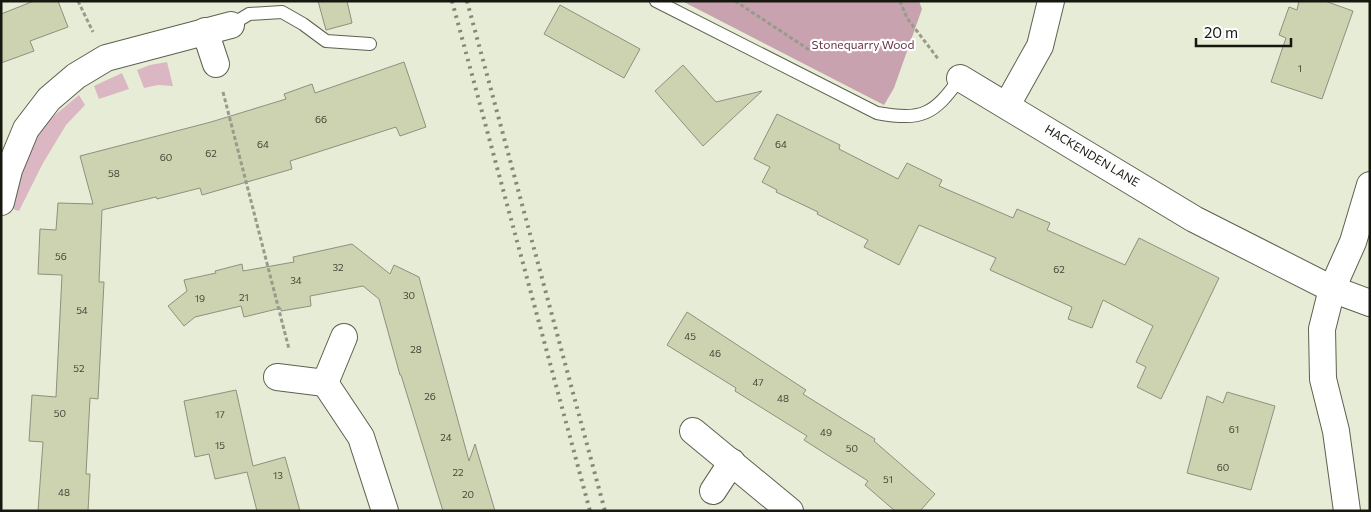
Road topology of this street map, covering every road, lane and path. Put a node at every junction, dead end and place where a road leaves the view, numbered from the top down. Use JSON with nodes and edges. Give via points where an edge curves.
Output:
{"nodes":[{"id":1,"x":656,"y":1,"type":"edge"},
{"id":2,"x":900,"y":1,"type":"edge"},
{"id":3,"x":1051,"y":1,"type":"edge"},
{"id":4,"x":231,"y":25,"type":"joint"},
{"id":5,"x":204,"y":31,"type":"junction"},
{"id":6,"x":370,"y":44,"type":"dead end"},
{"id":7,"x":216,"y":64,"type":"joint"},
{"id":8,"x":960,"y":78,"type":"junction"},
{"id":9,"x":1007,"y":105,"type":"junction"},
{"id":10,"x":1370,"y":185,"type":"edge"},
{"id":11,"x":1,"y":202,"type":"edge"},
{"id":12,"x":1332,"y":289,"type":"junction"},
{"id":13,"x":1370,"y":303,"type":"edge"},
{"id":14,"x":344,"y":337,"type":"dead end"},
{"id":15,"x":287,"y":378,"type":"joint"},
{"id":16,"x":325,"y":383,"type":"junction"},
{"id":17,"x":693,"y":431,"type":"dead end"},
{"id":18,"x":732,"y":462,"type":"junction"},
{"id":19,"x":713,"y":491,"type":"dead end"},
{"id":20,"x":386,"y":511,"type":"edge"},
{"id":21,"x":790,"y":511,"type":"edge"},
{"id":22,"x":1347,"y":511,"type":"edge"}],
"edges":[{"from":1,"to":8,"type":"lane","via":[[877,112],[900,117],[928,112],[945,99]]},
{"from":2,"to":8,"type":"path","via":[[935,57]]},
{"from":3,"to":9,"type":"street","via":[[1040,46]]},
{"from":4,"to":5,"type":"street"},
{"from":4,"to":6,"type":"lane","via":[[249,14],[282,12],[326,41]]},
{"from":5,"to":7,"type":"street"},
{"from":5,"to":11,"type":"street","via":[[106,58],[76,76],[50,99],[26,129],[9,170]]},
{"from":7,"to":15,"type":"path"},
{"from":8,"to":9,"type":"street","name":"HACKENDEN LANE"},
{"from":9,"to":12,"type":"street","name":"HACKENDEN LANE","via":[[1194,219]]},
{"from":10,"to":12,"type":"street","via":[[1353,242]]},
{"from":12,"to":13,"type":"street","name":"HACKENDEN LANE"},
{"from":12,"to":22,"type":"street","via":[[1322,330],[1323,379],[1336,431]]},
{"from":14,"to":16,"type":"street"},
{"from":15,"to":16,"type":"street"},
{"from":16,"to":20,"type":"street","via":[[361,437]]},
{"from":17,"to":18,"type":"street"},
{"from":18,"to":19,"type":"street"},
{"from":18,"to":21,"type":"street"}]}
